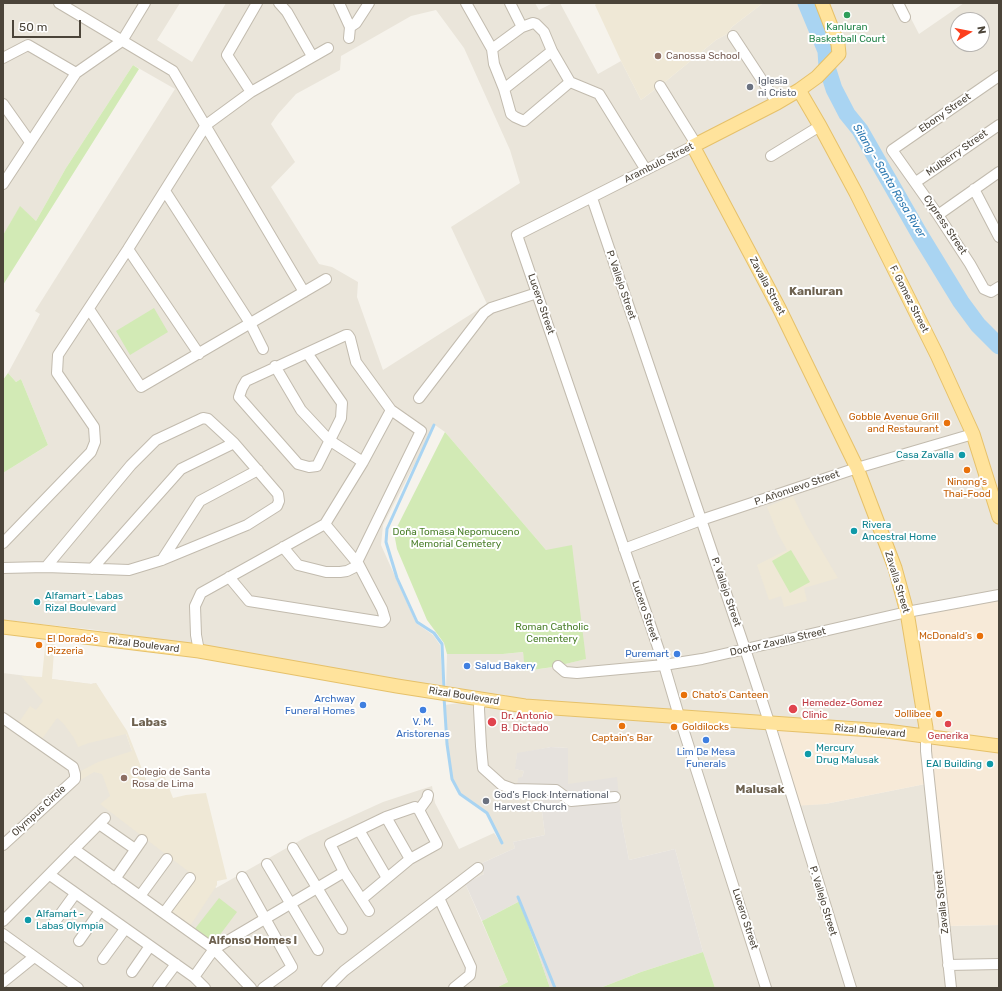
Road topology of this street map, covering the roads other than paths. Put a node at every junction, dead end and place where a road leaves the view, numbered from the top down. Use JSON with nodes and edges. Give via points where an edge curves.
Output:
{"nodes":[{"id":1,"x":59,"y":3,"type":"edge"},
{"id":2,"x":145,"y":3,"type":"edge"},
{"id":3,"x":257,"y":3,"type":"edge"},
{"id":4,"x":279,"y":3,"type":"edge"},
{"id":5,"x":338,"y":3,"type":"edge"},
{"id":6,"x":369,"y":3,"type":"edge"},
{"id":7,"x":466,"y":3,"type":"edge"},
{"id":8,"x":510,"y":3,"type":"edge"},
{"id":9,"x":822,"y":3,"type":"edge"},
{"id":10,"x":898,"y":3,"type":"edge"},
{"id":11,"x":905,"y":17,"type":"dead end"},
{"id":12,"x":350,"y":26,"type":"junction"},
{"id":13,"x":522,"y":27,"type":"junction"},
{"id":14,"x":733,"y":36,"type":"dead end"},
{"id":15,"x":349,"y":38,"type":"dead end"},
{"id":16,"x":122,"y":41,"type":"junction"},
{"id":17,"x":328,"y":48,"type":"dead end"},
{"id":18,"x":492,"y":49,"type":"junction"},
{"id":19,"x":552,"y":51,"type":"junction"},
{"id":20,"x":312,"y":56,"type":"junction"},
{"id":21,"x":3,"y":58,"type":"edge"},
{"id":22,"x":76,"y":73,"type":"junction"},
{"id":23,"x":999,"y":76,"type":"edge"},
{"id":24,"x":570,"y":82,"type":"junction"},
{"id":25,"x":660,"y":86,"type":"dead end"},
{"id":26,"x":504,"y":89,"type":"junction"},
{"id":27,"x":799,"y":90,"type":"junction"},
{"id":28,"x":251,"y":92,"type":"junction"},
{"id":29,"x":777,"y":103,"type":"junction"},
{"id":30,"x":3,"y":104,"type":"edge"},
{"id":31,"x":206,"y":125,"type":"junction"},
{"id":32,"x":999,"y":125,"type":"edge"},
{"id":33,"x":820,"y":126,"type":"junction"},
{"id":34,"x":30,"y":142,"type":"junction"},
{"id":35,"x":695,"y":145,"type":"junction"},
{"id":36,"x":892,"y":150,"type":"joint"},
{"id":37,"x":771,"y":156,"type":"dead end"},
{"id":38,"x":646,"y":170,"type":"junction"},
{"id":39,"x":999,"y":172,"type":"edge"},
{"id":40,"x":916,"y":182,"type":"junction"},
{"id":41,"x":3,"y":184,"type":"edge"},
{"id":42,"x":974,"y":189,"type":"junction"},
{"id":43,"x":165,"y":191,"type":"junction"},
{"id":44,"x":592,"y":198,"type":"junction"},
{"id":45,"x":938,"y":215,"type":"junction"},
{"id":46,"x":518,"y":235,"type":"joint"},
{"id":47,"x":999,"y":237,"type":"edge"},
{"id":48,"x":128,"y":249,"type":"junction"},
{"id":49,"x":326,"y":279,"type":"dead end"},
{"id":50,"x":999,"y":287,"type":"edge"},
{"id":51,"x":304,"y":292,"type":"junction"},
{"id":52,"x":537,"y":293,"type":"junction"},
{"id":53,"x":89,"y":309,"type":"junction"},
{"id":54,"x":250,"y":323,"type":"junction"},
{"id":55,"x":263,"y":349,"type":"dead end"},
{"id":56,"x":308,"y":353,"type":"junction"},
{"id":57,"x":199,"y":354,"type":"junction"},
{"id":58,"x":275,"y":366,"type":"junction"},
{"id":59,"x":419,"y":398,"type":"dead end"},
{"id":60,"x":391,"y":410,"type":"junction"},
{"id":61,"x":973,"y":434,"type":"junction"},
{"id":62,"x":329,"y":440,"type":"junction"},
{"id":63,"x":234,"y":443,"type":"junction"},
{"id":64,"x":363,"y":462,"type":"junction"},
{"id":65,"x":857,"y":468,"type":"junction"},
{"id":66,"x":258,"y":470,"type":"junction"},
{"id":67,"x":999,"y":517,"type":"edge"},
{"id":68,"x":701,"y":520,"type":"junction"},
{"id":69,"x":325,"y":524,"type":"junction"},
{"id":70,"x":3,"y":543,"type":"edge"},
{"id":71,"x":283,"y":547,"type":"junction"},
{"id":72,"x":624,"y":549,"type":"junction"},
{"id":73,"x":162,"y":560,"type":"junction"},
{"id":74,"x":358,"y":564,"type":"junction"},
{"id":75,"x":46,"y":567,"type":"junction"},
{"id":76,"x":3,"y":568,"type":"edge"},
{"id":77,"x":92,"y":569,"type":"junction"},
{"id":78,"x":230,"y":577,"type":"junction"},
{"id":79,"x":999,"y":595,"type":"edge"},
{"id":80,"x":907,"y":612,"type":"junction"},
{"id":81,"x":3,"y":627,"type":"edge"},
{"id":82,"x":745,"y":649,"type":"junction"},
{"id":83,"x":199,"y":651,"type":"junction"},
{"id":84,"x":664,"y":665,"type":"junction"},
{"id":85,"x":558,"y":666,"type":"dead end"},
{"id":86,"x":483,"y":699,"type":"junction"},
{"id":87,"x":679,"y":716,"type":"junction"},
{"id":88,"x":3,"y":718,"type":"edge"},
{"id":89,"x":769,"y":722,"type":"junction"},
{"id":90,"x":926,"y":737,"type":"junction"},
{"id":91,"x":999,"y":746,"type":"edge"},
{"id":92,"x":428,"y":795,"type":"dead end"},
{"id":93,"x":615,"y":797,"type":"dead end"},
{"id":94,"x":419,"y":810,"type":"junction"},
{"id":95,"x":386,"y":817,"type":"junction"},
{"id":96,"x":359,"y":830,"type":"junction"},
{"id":97,"x":142,"y":840,"type":"dead end"},
{"id":98,"x":3,"y":845,"type":"edge"},
{"id":99,"x":293,"y":848,"type":"dead end"},
{"id":100,"x":74,"y":849,"type":"junction"},
{"id":101,"x":135,"y":850,"type":"junction"},
{"id":102,"x":167,"y":859,"type":"dead end"},
{"id":103,"x":410,"y":859,"type":"junction"},
{"id":104,"x":268,"y":864,"type":"dead end"},
{"id":105,"x":478,"y":868,"type":"dead end"},
{"id":106,"x":344,"y":872,"type":"junction"},
{"id":107,"x":50,"y":875,"type":"junction"},
{"id":108,"x":242,"y":877,"type":"dead end"},
{"id":109,"x":115,"y":878,"type":"junction"},
{"id":110,"x":190,"y":878,"type":"dead end"},
{"id":111,"x":387,"y":878,"type":"junction"},
{"id":112,"x":317,"y":888,"type":"junction"},
{"id":113,"x":75,"y":894,"type":"junction"},
{"id":114,"x":140,"y":896,"type":"junction"},
{"id":115,"x":439,"y":898,"type":"junction"},
{"id":116,"x":362,"y":899,"type":"junction"},
{"id":117,"x":290,"y":904,"type":"junction"},
{"id":118,"x":100,"y":911,"type":"junction"},
{"id":119,"x":369,"y":911,"type":"dead end"},
{"id":120,"x":164,"y":913,"type":"junction"},
{"id":121,"x":266,"y":920,"type":"junction"},
{"id":122,"x":3,"y":921,"type":"edge"},
{"id":123,"x":54,"y":923,"type":"dead end"},
{"id":124,"x":125,"y":929,"type":"junction"},
{"id":125,"x":342,"y":929,"type":"dead end"},
{"id":126,"x":3,"y":934,"type":"edge"},
{"id":127,"x":79,"y":941,"type":"dead end"},
{"id":128,"x":150,"y":946,"type":"junction"},
{"id":129,"x":214,"y":949,"type":"junction"},
{"id":130,"x":318,"y":950,"type":"dead end"},
{"id":131,"x":34,"y":957,"type":"junction"},
{"id":132,"x":103,"y":959,"type":"dead end"},
{"id":133,"x":176,"y":964,"type":"junction"},
{"id":134,"x":948,"y":964,"type":"junction"},
{"id":135,"x":999,"y":964,"type":"edge"},
{"id":136,"x":132,"y":972,"type":"dead end"},
{"id":137,"x":3,"y":982,"type":"edge"},
{"id":138,"x":198,"y":984,"type":"edge"},
{"id":139,"x":78,"y":988,"type":"edge"},
{"id":140,"x":158,"y":988,"type":"edge"},
{"id":141,"x":251,"y":988,"type":"edge"},
{"id":142,"x":263,"y":988,"type":"edge"},
{"id":143,"x":327,"y":988,"type":"edge"},
{"id":144,"x":454,"y":988,"type":"edge"},
{"id":145,"x":766,"y":988,"type":"edge"},
{"id":146,"x":851,"y":988,"type":"edge"},
{"id":147,"x":951,"y":988,"type":"edge"}],
"edges":[{"from":1,"to":16,"type":"street"},
{"from":2,"to":16,"type":"street"},
{"from":3,"to":28,"type":"street","via":[[227,55]]},
{"from":4,"to":20,"type":"street","via":[[287,12]]},
{"from":5,"to":12,"type":"street"},
{"from":6,"to":12,"type":"street","via":[[356,22]]},
{"from":7,"to":18,"type":"street"},
{"from":8,"to":13,"type":"street"},
{"from":9,"to":27,"type":"main road","name":"Arambulo Street","via":[[838,44],[839,54],[817,77]]},
{"from":10,"to":11,"type":"street"},
{"from":12,"to":15,"type":"street"},
{"from":13,"to":18,"type":"street"},
{"from":13,"to":19,"type":"street","via":[[536,24],[544,32]]},
{"from":14,"to":29,"type":"street"},
{"from":16,"to":22,"type":"street"},
{"from":16,"to":31,"type":"street","via":[[173,71]]},
{"from":17,"to":20,"type":"street"},
{"from":18,"to":26,"type":"street","via":[[494,64]]},
{"from":19,"to":24,"type":"street"},
{"from":19,"to":26,"type":"street"},
{"from":20,"to":28,"type":"street"},
{"from":21,"to":22,"type":"street","via":[[28,45]]},
{"from":22,"to":34,"type":"street"},
{"from":23,"to":36,"type":"street","name":"Ebony Street"},
{"from":24,"to":26,"type":"street","via":[[524,121],[511,114]]},
{"from":24,"to":38,"type":"street","via":[[599,94]]},
{"from":25,"to":35,"type":"street"},
{"from":27,"to":29,"type":"main road","name":"Arambulo Street"},
{"from":27,"to":33,"type":"main road","name":"F. Gomez Street"},
{"from":28,"to":31,"type":"street"},
{"from":29,"to":35,"type":"main road","name":"Arambulo Street"},
{"from":30,"to":34,"type":"street"},
{"from":31,"to":43,"type":"street"},
{"from":31,"to":51,"type":"street"},
{"from":32,"to":40,"type":"street","name":"Mulberry Street"},
{"from":33,"to":37,"type":"street"},
{"from":33,"to":61,"type":"main road","name":"F. Gomez Street","via":[[937,355]]},
{"from":34,"to":41,"type":"street"},
{"from":35,"to":38,"type":"street","name":"Arambulo Street"},
{"from":35,"to":65,"type":"main road","name":"Zavalla Street","via":[[779,308]]},
{"from":36,"to":40,"type":"street","name":"Cypress Street"},
{"from":38,"to":44,"type":"street","name":"Arambulo Street"},
{"from":39,"to":42,"type":"street"},
{"from":40,"to":45,"type":"street","name":"Cypress Street"},
{"from":42,"to":45,"type":"street"},
{"from":42,"to":47,"type":"street"},
{"from":43,"to":48,"type":"street"},
{"from":43,"to":54,"type":"street"},
{"from":44,"to":46,"type":"street","name":"Arambulo Street"},
{"from":44,"to":68,"type":"street","name":"P. Vallejo Street"},
{"from":45,"to":50,"type":"street","name":"Cypress Street","via":[[984,289],[991,292]]},
{"from":46,"to":52,"type":"street","name":"Lucero Street"},
{"from":48,"to":53,"type":"street"},
{"from":48,"to":57,"type":"street"},
{"from":49,"to":51,"type":"street"},
{"from":51,"to":54,"type":"street"},
{"from":52,"to":59,"type":"street","via":[[491,308],[484,313]]},
{"from":52,"to":72,"type":"street","name":"Lucero Street"},
{"from":53,"to":57,"type":"street","via":[[141,387]]},
{"from":53,"to":70,"type":"street","via":[[58,354],[56,373],[94,427],[95,442],[91,452]]},
{"from":54,"to":55,"type":"street"},
{"from":54,"to":57,"type":"street"},
{"from":56,"to":58,"type":"street"},
{"from":56,"to":60,"type":"street","via":[[348,335],[356,362]]},
{"from":56,"to":62,"type":"street","via":[[342,403],[341,418]]},
{"from":58,"to":62,"type":"street","via":[[301,410]]},
{"from":58,"to":62,"type":"street","via":[[246,381],[240,397],[298,464],[316,466]]},
{"from":60,"to":64,"type":"street"},
{"from":60,"to":74,"type":"street","via":[[421,432]]},
{"from":61,"to":65,"type":"street","name":"P. Añonuevo Street"},
{"from":61,"to":67,"type":"main road","name":"F. Gomez Street"},
{"from":62,"to":64,"type":"street"},
{"from":63,"to":66,"type":"street"},
{"from":63,"to":75,"type":"street","via":[[206,418],[156,440],[131,465]]},
{"from":63,"to":77,"type":"street","via":[[181,469]]},
{"from":64,"to":69,"type":"street"},
{"from":65,"to":68,"type":"street","name":"P. Añonuevo Street"},
{"from":65,"to":80,"type":"main road","name":"Zavalla Street","via":[[895,568]]},
{"from":66,"to":73,"type":"street","via":[[200,501]]},
{"from":66,"to":73,"type":"street","via":[[278,494],[277,506],[247,525]]},
{"from":68,"to":72,"type":"street","name":"P. Añonuevo Street"},
{"from":68,"to":82,"type":"street","name":"P. Vallejo Street"},
{"from":69,"to":71,"type":"street"},
{"from":69,"to":74,"type":"street"},
{"from":71,"to":74,"type":"street","via":[[298,565],[326,572],[347,571]]},
{"from":71,"to":78,"type":"street"},
{"from":72,"to":84,"type":"street","name":"Lucero Street"},
{"from":73,"to":77,"type":"street","via":[[129,570]]},
{"from":74,"to":78,"type":"street","via":[[382,609],[385,619],[382,622],[249,601]]},
{"from":75,"to":76,"type":"street"},
{"from":75,"to":77,"type":"street"},
{"from":78,"to":83,"type":"street","via":[[201,593],[195,606]]},
{"from":79,"to":80,"type":"street","name":"Doctor Zavalla Street"},
{"from":80,"to":82,"type":"street","name":"Doctor Zavalla Street"},
{"from":80,"to":90,"type":"main road","name":"Zavalla Street"},
{"from":81,"to":83,"type":"main road","name":"Rizal Boulevard"},
{"from":82,"to":84,"type":"street","name":"Doctor Zavalla Street"},
{"from":82,"to":89,"type":"street","name":"P. Vallejo Street"},
{"from":83,"to":86,"type":"main road","name":"Rizal Boulevard"},
{"from":84,"to":85,"type":"street","name":"Doctor Zavalla Street","via":[[577,673],[565,672]]},
{"from":84,"to":87,"type":"street","name":"Lucero Street"},
{"from":86,"to":87,"type":"main road","name":"Rizal Boulevard","via":[[525,706]]},
{"from":86,"to":93,"type":"street","via":[[479,709],[483,768],[502,785],[513,789],[556,790],[571,802]]},
{"from":87,"to":89,"type":"main road","name":"Rizal Boulevard"},
{"from":87,"to":145,"type":"street","name":"Lucero Street"},
{"from":88,"to":98,"type":"street","name":"Olympus Circle","via":[[73,767],[75,779]]},
{"from":89,"to":90,"type":"main road","name":"Rizal Boulevard","via":[[887,731]]},
{"from":89,"to":146,"type":"street","name":"P. Vallejo Street"},
{"from":90,"to":91,"type":"main road","name":"Rizal Boulevard"},
{"from":90,"to":134,"type":"street","name":"Zavalla Street"},
{"from":92,"to":94,"type":"street"},
{"from":94,"to":95,"type":"street","via":[[414,807]]},
{"from":94,"to":103,"type":"street","via":[[437,844]]},
{"from":95,"to":96,"type":"street"},
{"from":95,"to":103,"type":"street"},
{"from":96,"to":106,"type":"street","via":[[330,844]]},
{"from":96,"to":111,"type":"street"},
{"from":97,"to":101,"type":"street"},
{"from":99,"to":112,"type":"street"},
{"from":100,"to":101,"type":"street","via":[[102,821]]},
{"from":100,"to":107,"type":"street"},
{"from":100,"to":109,"type":"street"},
{"from":101,"to":109,"type":"street"},
{"from":102,"to":114,"type":"street"},
{"from":103,"to":111,"type":"street"},
{"from":104,"to":117,"type":"street"},
{"from":105,"to":115,"type":"street"},
{"from":106,"to":112,"type":"street"},
{"from":106,"to":116,"type":"street"},
{"from":107,"to":113,"type":"street"},
{"from":107,"to":122,"type":"street"},
{"from":108,"to":121,"type":"street"},
{"from":109,"to":114,"type":"street"},
{"from":110,"to":120,"type":"street"},
{"from":111,"to":116,"type":"street"},
{"from":112,"to":117,"type":"street"},
{"from":112,"to":125,"type":"street"},
{"from":113,"to":118,"type":"street"},
{"from":113,"to":123,"type":"street"},
{"from":114,"to":120,"type":"street"},
{"from":115,"to":143,"type":"street","via":[[344,971]]},
{"from":115,"to":144,"type":"street","via":[[471,967],[470,975]]},
{"from":116,"to":119,"type":"street"},
{"from":117,"to":121,"type":"street"},
{"from":117,"to":130,"type":"street"},
{"from":118,"to":124,"type":"street"},
{"from":118,"to":127,"type":"street"},
{"from":120,"to":129,"type":"street"},
{"from":121,"to":129,"type":"street"},
{"from":121,"to":142,"type":"street","via":[[292,967]]},
{"from":124,"to":128,"type":"street"},
{"from":124,"to":132,"type":"street"},
{"from":126,"to":131,"type":"street"},
{"from":128,"to":133,"type":"street"},
{"from":128,"to":136,"type":"street"},
{"from":129,"to":138,"type":"street"},
{"from":129,"to":141,"type":"street"},
{"from":131,"to":137,"type":"street"},
{"from":131,"to":139,"type":"street"},
{"from":133,"to":138,"type":"street"},
{"from":133,"to":140,"type":"street"},
{"from":134,"to":135,"type":"street"},
{"from":134,"to":147,"type":"street","name":"Zavalla Street"}]}
